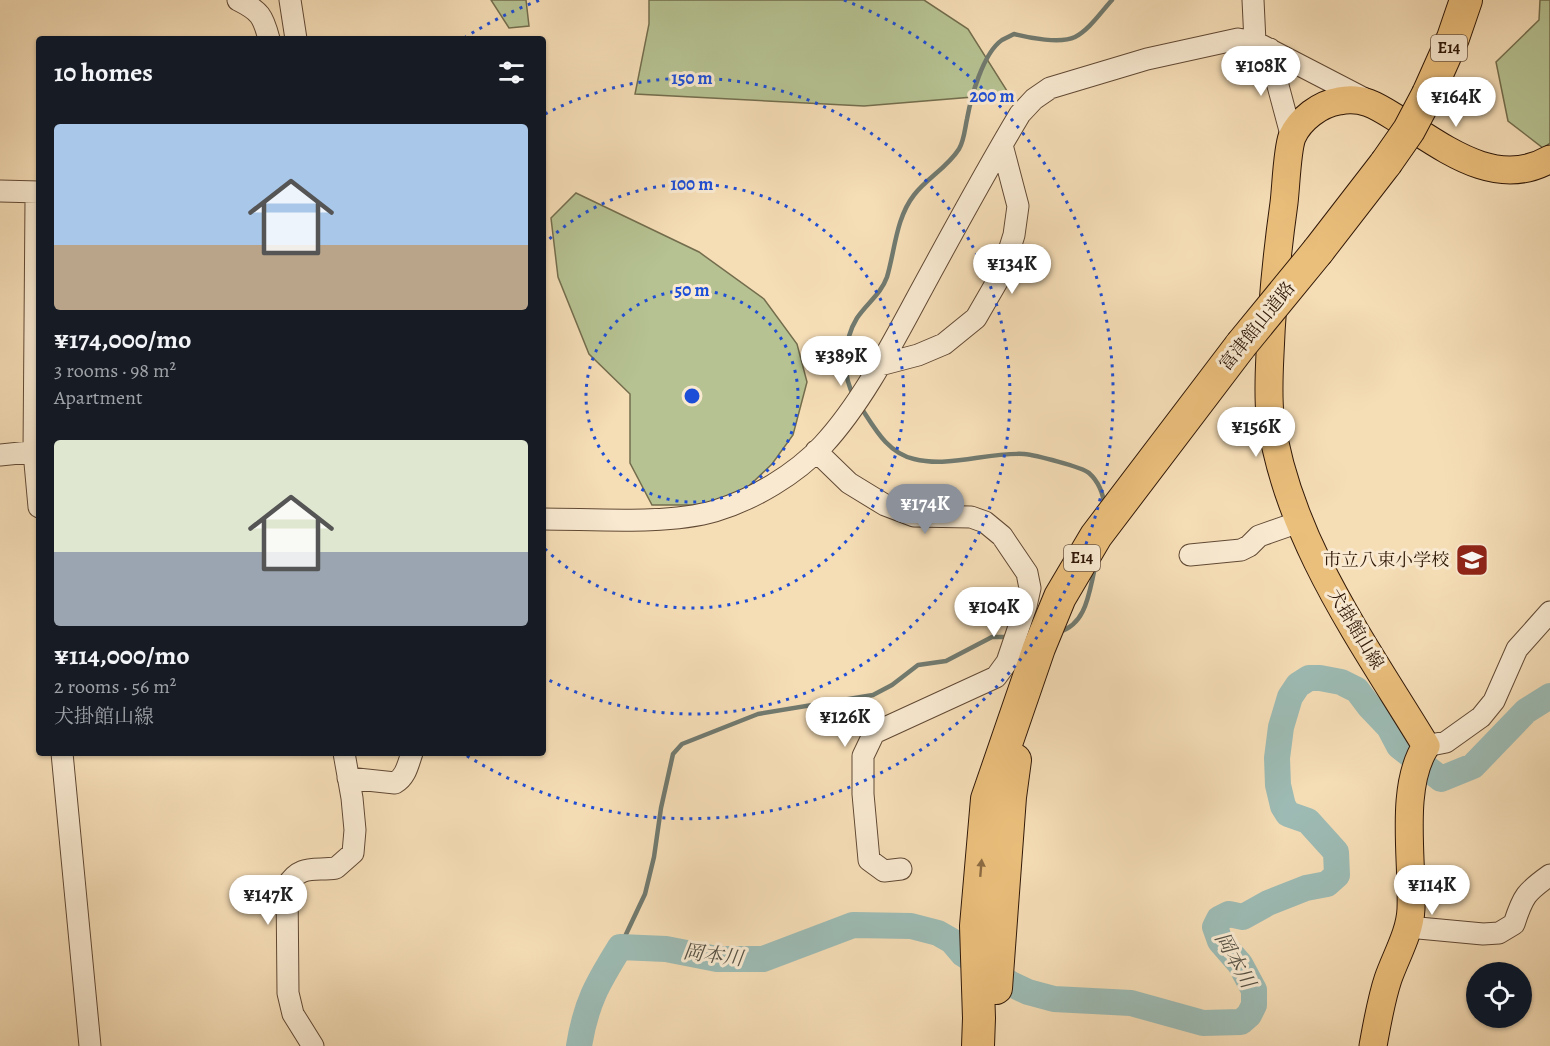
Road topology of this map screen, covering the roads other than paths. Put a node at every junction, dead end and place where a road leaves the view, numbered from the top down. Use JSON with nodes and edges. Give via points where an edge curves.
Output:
{"nodes":[{"id":1,"x":238,"y":0,"type":"edge"},
{"id":2,"x":290,"y":0,"type":"edge"},
{"id":3,"x":1253,"y":0,"type":"edge"},
{"id":4,"x":1466,"y":0,"type":"edge"},
{"id":5,"x":268,"y":36,"type":"edge"},
{"id":6,"x":296,"y":36,"type":"edge"},
{"id":7,"x":1263,"y":45,"type":"junction"},
{"id":8,"x":1368,"y":101,"type":"junction"},
{"id":9,"x":1292,"y":138,"type":"junction"},
{"id":10,"x":1002,"y":145,"type":"junction"},
{"id":11,"x":1550,"y":159,"type":"edge"},
{"id":12,"x":0,"y":191,"type":"edge"},
{"id":13,"x":36,"y":196,"type":"edge"},
{"id":14,"x":880,"y":365,"type":"junction"},
{"id":15,"x":816,"y":451,"type":"junction"},
{"id":16,"x":36,"y":452,"type":"edge"},
{"id":17,"x":0,"y":455,"type":"edge"},
{"id":18,"x":546,"y":519,"type":"edge"},
{"id":19,"x":1299,"y":522,"type":"junction"},
{"id":20,"x":1190,"y":555,"type":"dead end"},
{"id":21,"x":1550,"y":612,"type":"edge"},
{"id":22,"x":1017,"y":672,"type":"junction"},
{"id":23,"x":1425,"y":748,"type":"junction"},
{"id":24,"x":62,"y":756,"type":"edge"},
{"id":25,"x":344,"y":756,"type":"edge"},
{"id":26,"x":411,"y":756,"type":"edge"},
{"id":27,"x":348,"y":778,"type":"junction"},
{"id":28,"x":901,"y":869,"type":"dead end"},
{"id":29,"x":1550,"y":875,"type":"edge"},
{"id":30,"x":1408,"y":927,"type":"junction"},
{"id":31,"x":986,"y":1032,"type":"edge"},
{"id":32,"x":90,"y":1046,"type":"edge"},
{"id":33,"x":313,"y":1046,"type":"edge"},
{"id":34,"x":1373,"y":1046,"type":"edge"}],
"edges":[{"from":1,"to":5,"type":"street","via":[[263,18]]},
{"from":2,"to":6,"type":"street"},
{"from":3,"to":7,"type":"street"},
{"from":4,"to":22,"type":"highway","name":"富津館山道路","number":"E14","bridge":true,"via":[[1428,93],[1386,163],[1109,518]]},
{"from":7,"to":8,"type":"street"},
{"from":7,"to":9,"type":"street"},
{"from":7,"to":10,"type":"street","via":[[1238,39],[1147,59],[1050,88],[1020,114]]},
{"from":8,"to":9,"type":"main road","via":[[1341,100],[1328,104],[1302,122]]},
{"from":8,"to":11,"type":"main road","via":[[1486,168],[1522,171]]},
{"from":9,"to":19,"type":"main road","name":"犬掛館山線","via":[[1271,319],[1269,395],[1276,444]]},
{"from":10,"to":14,"type":"street"},
{"from":10,"to":14,"type":"street","via":[[1018,206],[1002,273],[976,318],[944,344]]},
{"from":12,"to":13,"type":"street"},
{"from":14,"to":15,"type":"street","via":[[834,432]]},
{"from":15,"to":18,"type":"street","via":[[787,475],[746,499],[713,511],[670,519]]},
{"from":15,"to":22,"type":"street","via":[[849,483],[885,505],[914,516],[971,517],[985,522],[1002,536],[1027,573],[1030,588],[1018,626]]},
{"from":16,"to":17,"type":"street"},
{"from":19,"to":20,"type":"street","via":[[1259,536],[1241,550]]},
{"from":19,"to":23,"type":"main road","name":"犬掛館山線","via":[[1337,600]]},
{"from":21,"to":23,"type":"street","via":[[1517,649],[1494,701],[1481,717],[1446,742]]},
{"from":22,"to":28,"type":"street","via":[[996,677],[874,733],[863,756],[869,860],[884,871]]},
{"from":22,"to":31,"type":"highway","name":"富津館山道路","via":[[1010,797],[988,927]]},
{"from":23,"to":30,"type":"main road","via":[[1413,776]]},
{"from":24,"to":32,"type":"street"},
{"from":25,"to":27,"type":"street"},
{"from":26,"to":27,"type":"street","via":[[404,776],[395,783]]},
{"from":27,"to":33,"type":"street","via":[[355,830],[353,853],[336,868],[306,869],[292,876],[286,886],[288,993],[293,1014]]},
{"from":29,"to":30,"type":"street","via":[[1522,900],[1514,924],[1499,933]]},
{"from":30,"to":34,"type":"main road","via":[[1388,981]]}]}
